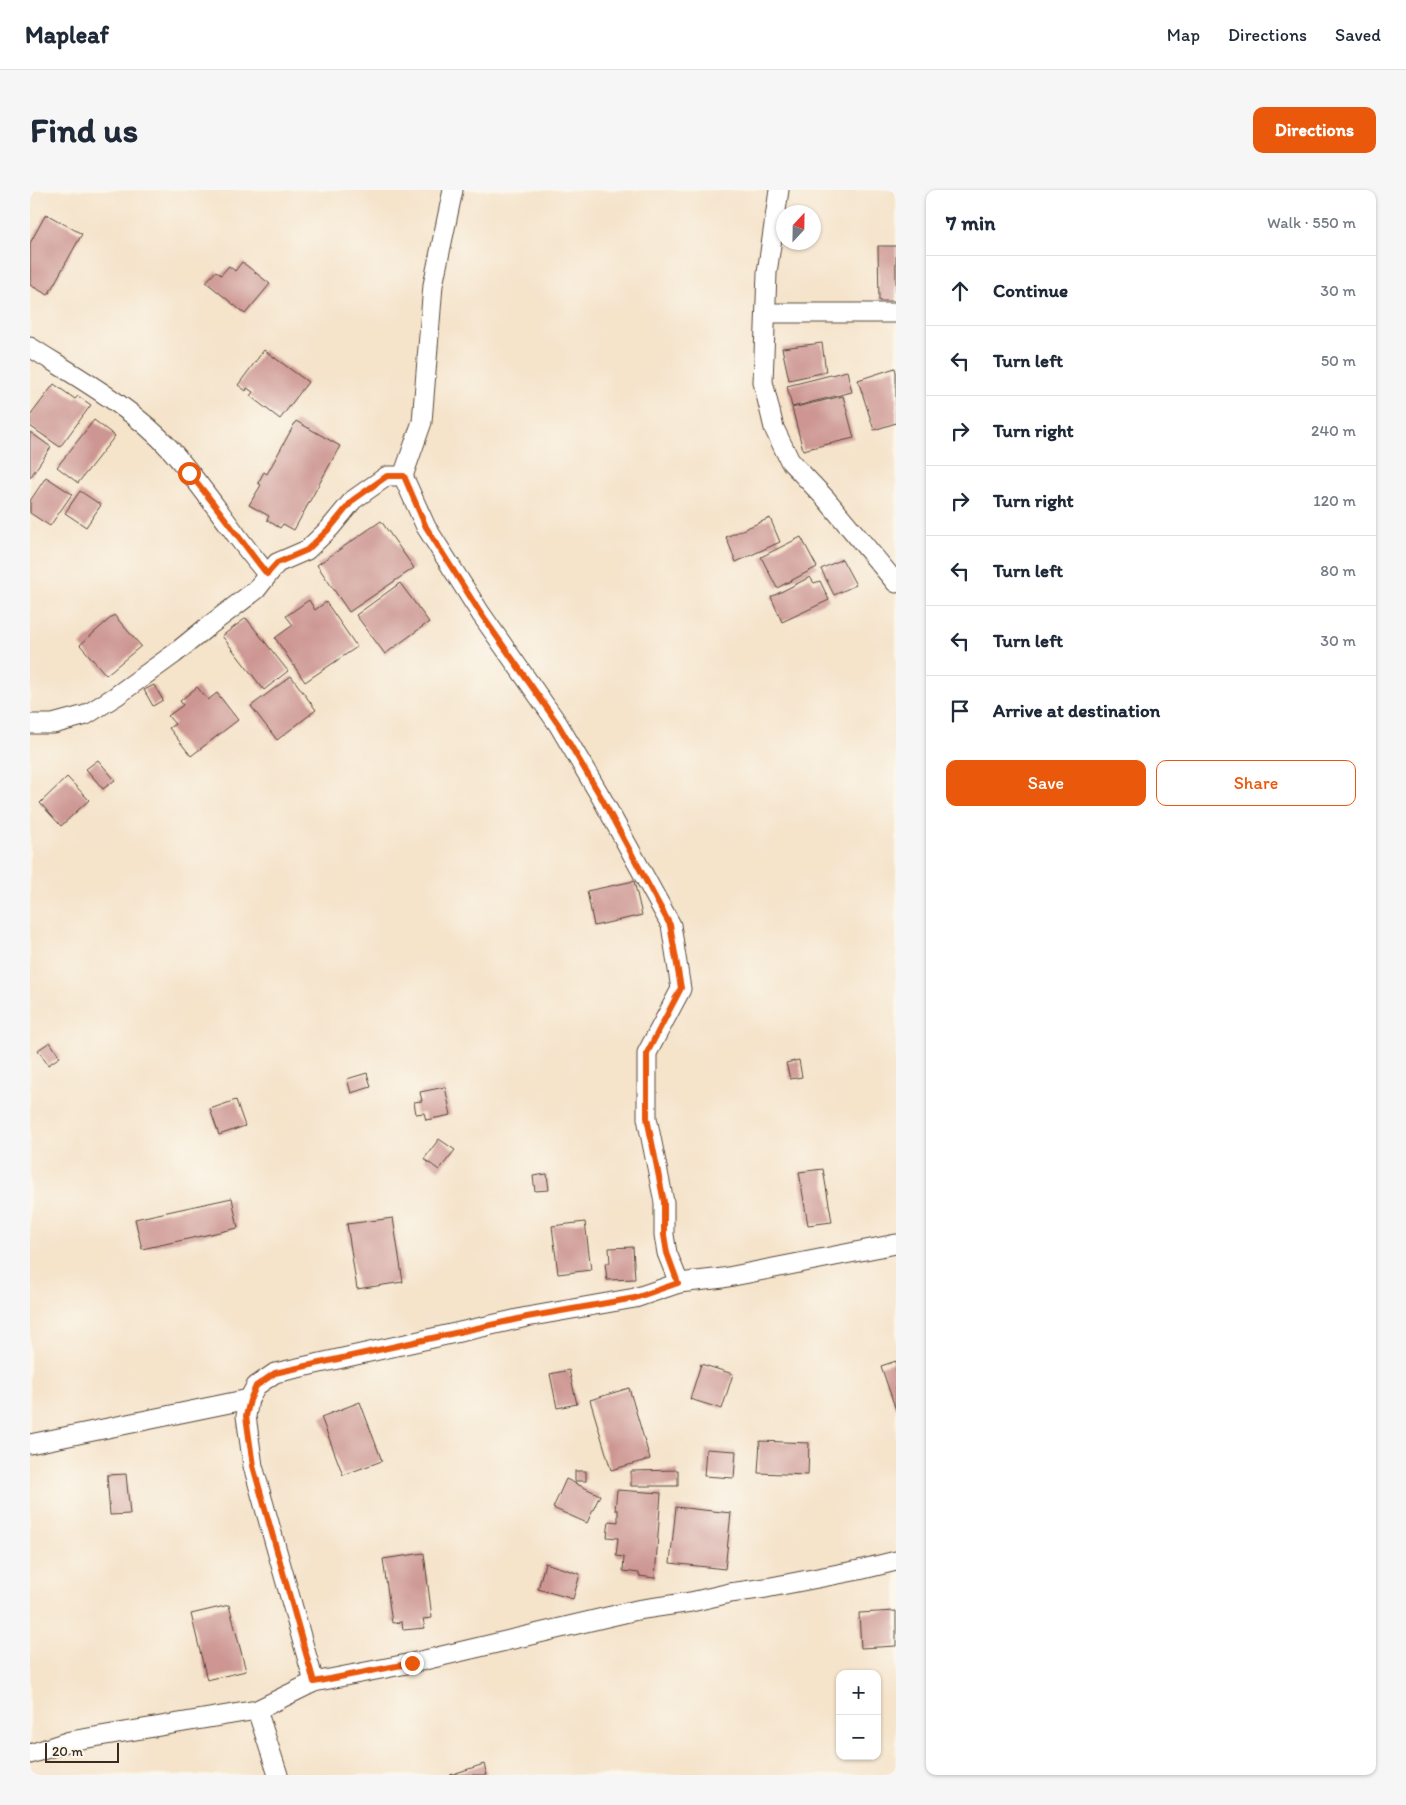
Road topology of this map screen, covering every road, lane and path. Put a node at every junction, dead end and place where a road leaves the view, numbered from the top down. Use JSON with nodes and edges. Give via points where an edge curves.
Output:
{"nodes":[{"id":1,"x":453,"y":190,"type":"edge"},
{"id":2,"x":780,"y":190,"type":"edge"},
{"id":3,"x":766,"y":313,"type":"junction"},
{"id":4,"x":896,"y":313,"type":"edge"},
{"id":5,"x":30,"y":347,"type":"edge"},
{"id":6,"x":404,"y":476,"type":"junction"},
{"id":7,"x":267,"y":574,"type":"junction"},
{"id":8,"x":896,"y":583,"type":"edge"},
{"id":9,"x":30,"y":724,"type":"edge"},
{"id":10,"x":896,"y":1244,"type":"edge"},
{"id":11,"x":678,"y":1283,"type":"junction"},
{"id":12,"x":250,"y":1400,"type":"junction"},
{"id":13,"x":30,"y":1444,"type":"edge"},
{"id":14,"x":896,"y":1561,"type":"edge"},
{"id":15,"x":314,"y":1682,"type":"junction"},
{"id":16,"x":257,"y":1710,"type":"junction"},
{"id":17,"x":30,"y":1754,"type":"edge"},
{"id":18,"x":278,"y":1775,"type":"edge"}],
"edges":[{"from":1,"to":6,"type":"street","via":[[433,285],[422,422]]},
{"from":2,"to":3,"type":"street","via":[[767,273]]},
{"from":3,"to":4,"type":"street"},
{"from":3,"to":8,"type":"street","via":[[763,382],[774,428],[790,461]]},
{"from":5,"to":7,"type":"street","via":[[102,392],[171,450]]},
{"from":6,"to":7,"type":"street","via":[[387,476],[353,500],[307,550],[277,563]]},
{"from":6,"to":11,"type":"street","via":[[431,535],[481,614],[558,724],[670,925],[681,988],[647,1053],[647,1118],[664,1202],[667,1253]]},
{"from":7,"to":9,"type":"street","via":[[256,590],[174,654],[86,715],[53,724]]},
{"from":10,"to":11,"type":"street","via":[[723,1278]]},
{"from":11,"to":12,"type":"street","via":[[635,1298],[527,1317],[275,1373],[256,1386]]},
{"from":12,"to":13,"type":"street"},
{"from":12,"to":15,"type":"street","via":[[246,1416],[253,1466]]},
{"from":14,"to":15,"type":"street","via":[[775,1587],[637,1610],[412,1663]]},
{"from":15,"to":16,"type":"street"},
{"from":16,"to":17,"type":"street","via":[[70,1741]]},
{"from":16,"to":18,"type":"street"}]}
